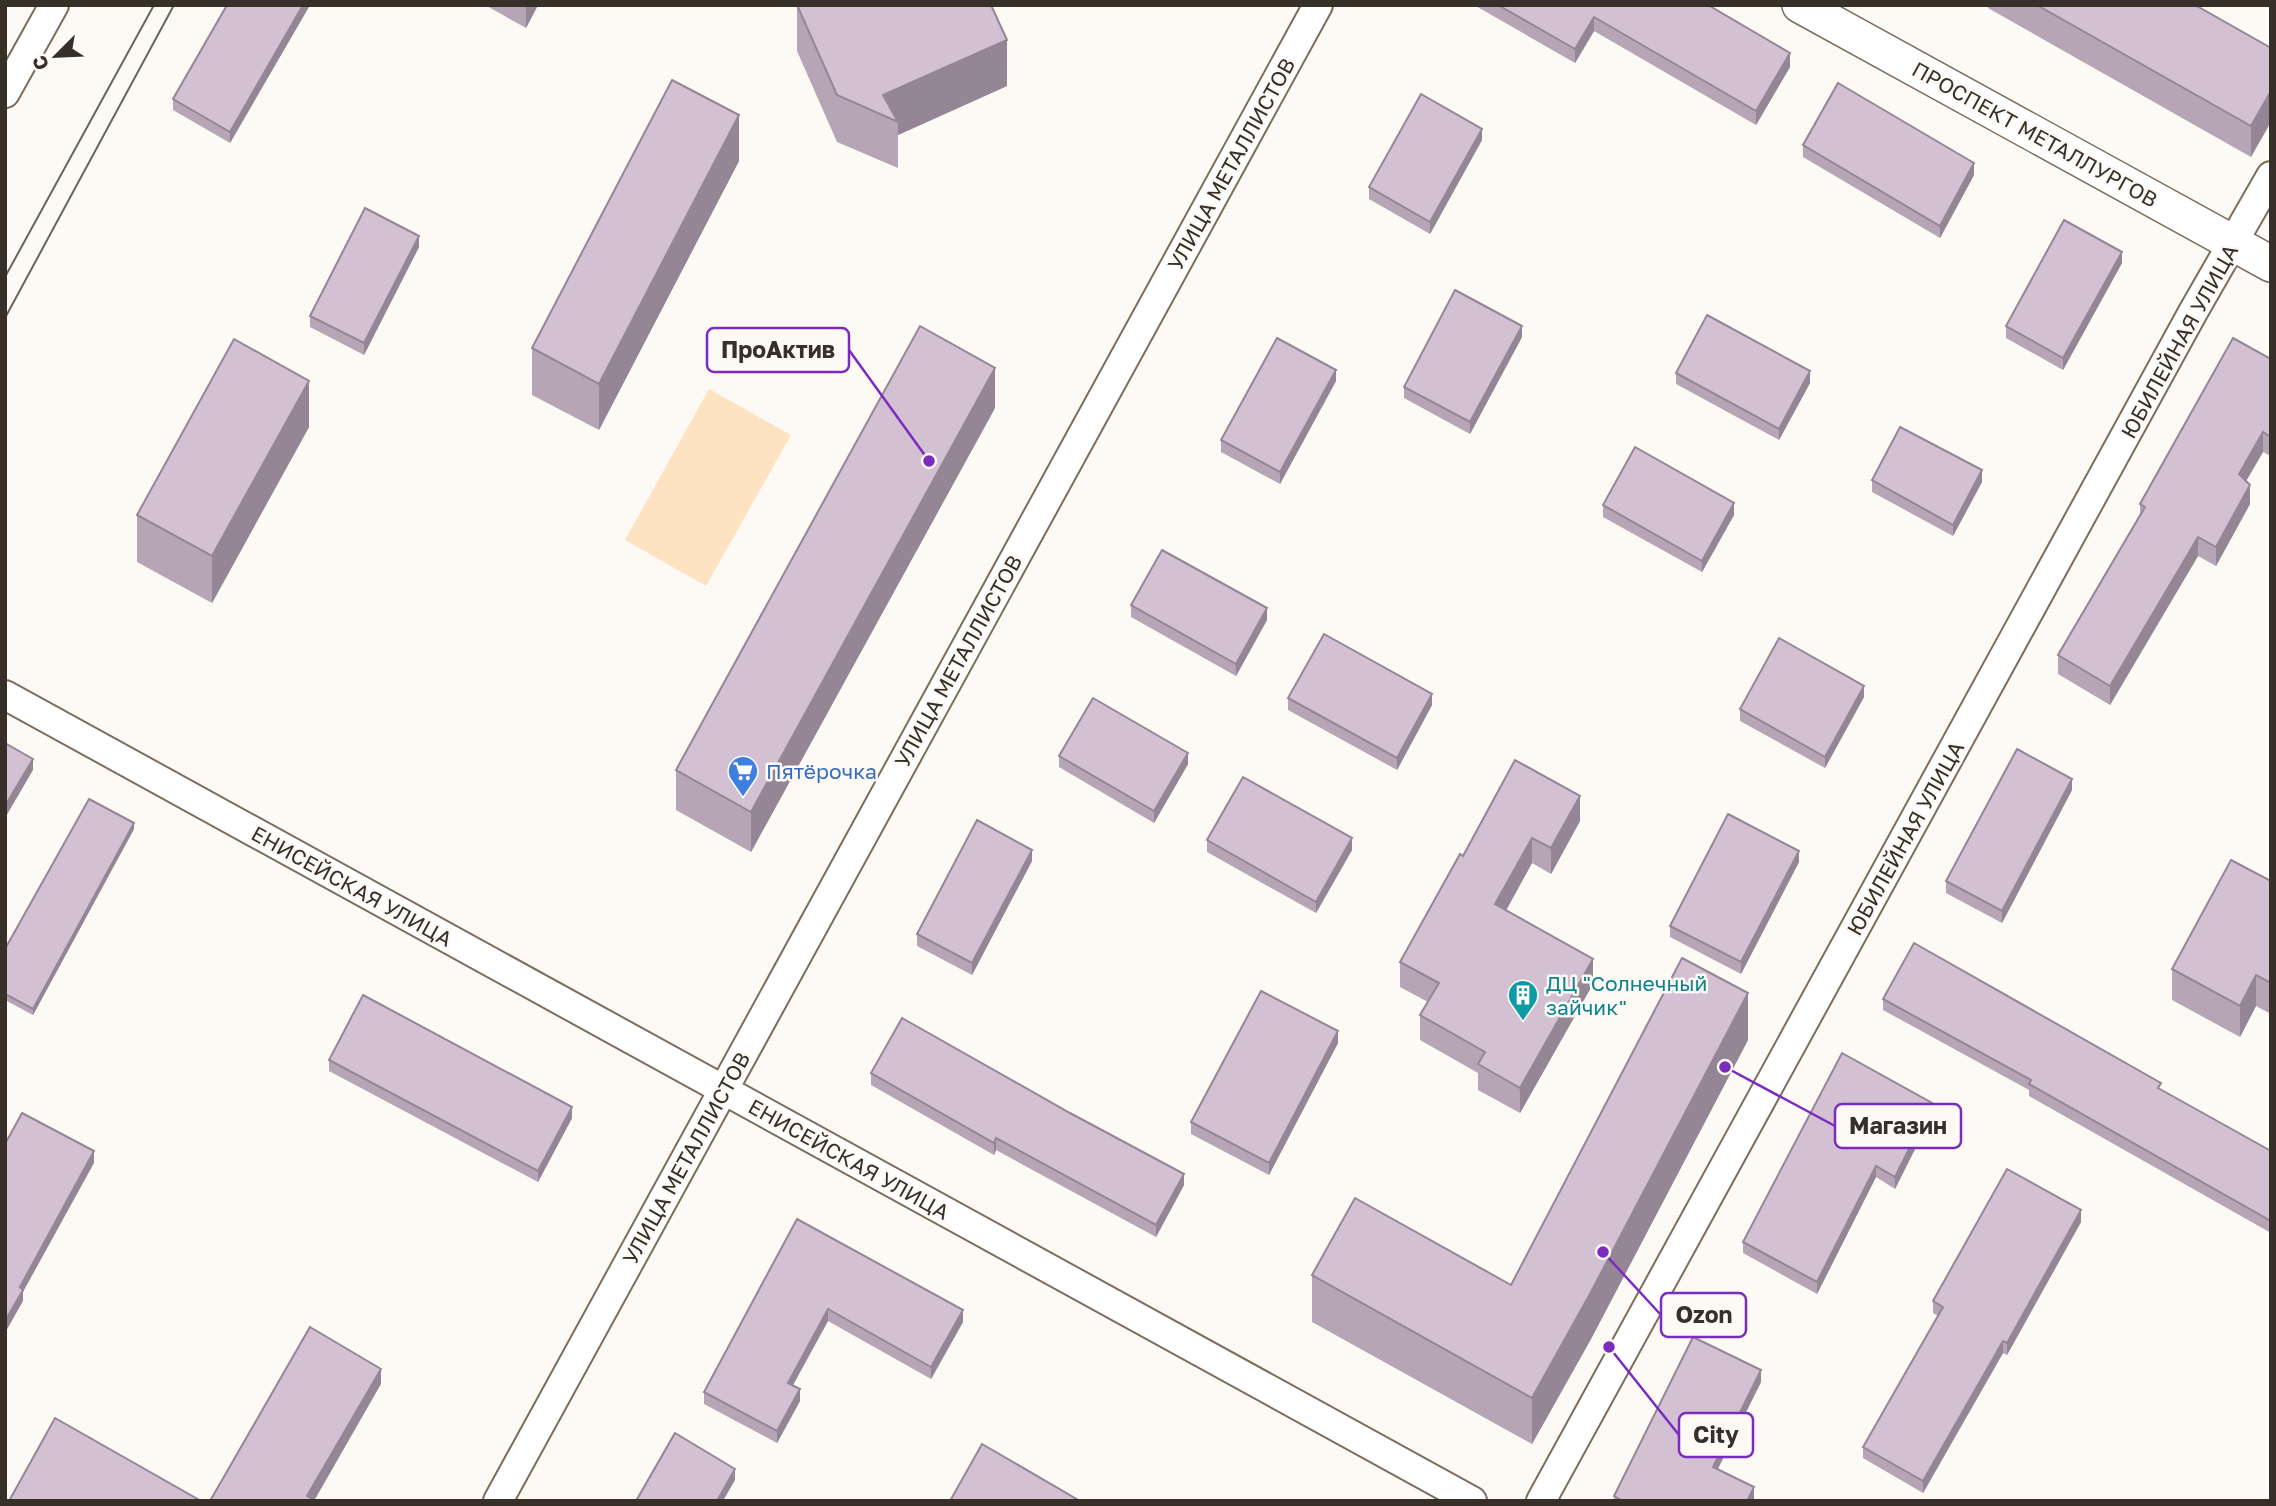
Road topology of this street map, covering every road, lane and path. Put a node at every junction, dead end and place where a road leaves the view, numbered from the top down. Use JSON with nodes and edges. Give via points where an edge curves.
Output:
{"nodes":[{"id":1,"x":54,"y":5,"type":"edge"},
{"id":2,"x":1318,"y":5,"type":"edge"},
{"id":3,"x":1800,"y":5,"type":"edge"},
{"id":4,"x":5,"y":93,"type":"edge"},
{"id":5,"x":2271,"y":176,"type":"edge"},
{"id":6,"x":2234,"y":243,"type":"junction"},
{"id":7,"x":2271,"y":264,"type":"edge"},
{"id":8,"x":5,"y":695,"type":"edge"},
{"id":9,"x":723,"y":1090,"type":"junction"},
{"id":10,"x":498,"y":1501,"type":"edge"},
{"id":11,"x":1472,"y":1501,"type":"edge"},
{"id":12,"x":1541,"y":1501,"type":"edge"}],
"edges":[{"from":1,"to":4,"type":"street"},
{"from":2,"to":9,"type":"street","name":"УЛИЦА МЕТАЛЛИСТОВ"},
{"from":3,"to":6,"type":"street","name":"ПРОСПЕКТ МЕТАЛЛУРГОВ"},
{"from":5,"to":6,"type":"street","name":"ЮБИЛЕЙНАЯ УЛИЦА"},
{"from":6,"to":7,"type":"street","name":"ПРОСПЕКТ МЕТАЛЛУРГОВ"},
{"from":6,"to":12,"type":"street","name":"ЮБИЛЕЙНАЯ УЛИЦА"},
{"from":8,"to":9,"type":"street","name":"ЕНИСЕЙСКАЯ УЛИЦА"},
{"from":9,"to":10,"type":"street","name":"УЛИЦА МЕТАЛЛИСТОВ"},
{"from":9,"to":11,"type":"street","name":"ЕНИСЕЙСКАЯ УЛИЦА"}]}
